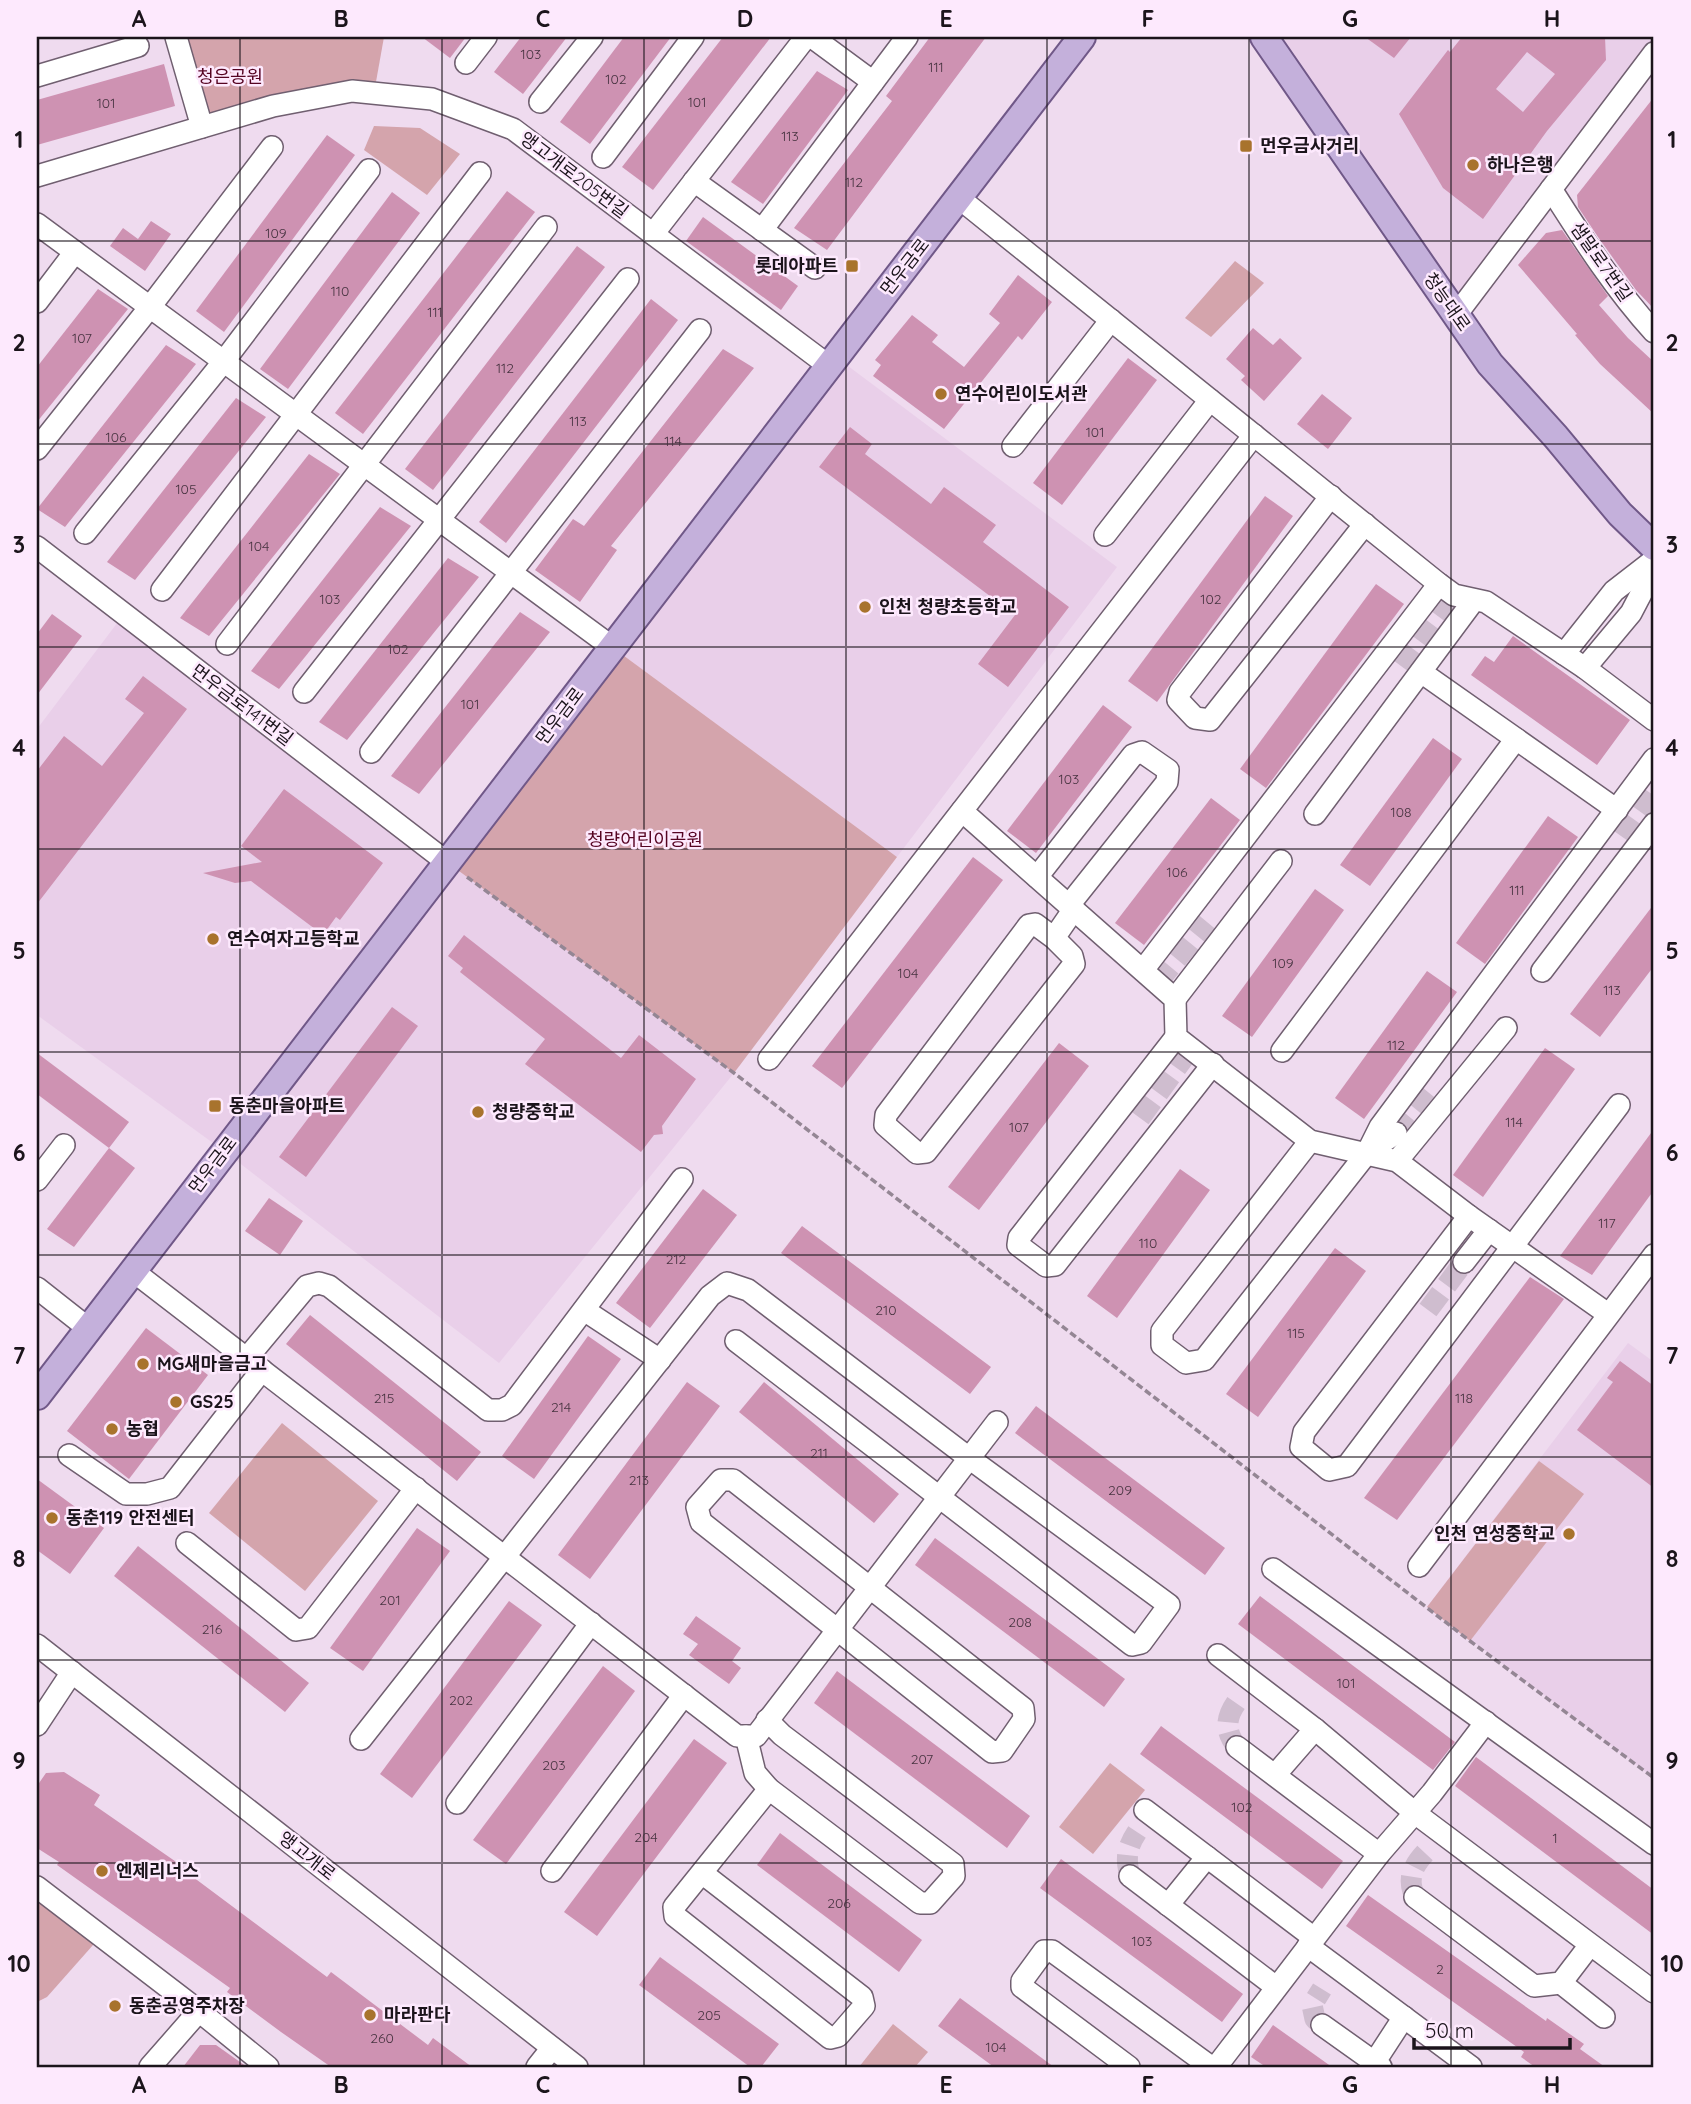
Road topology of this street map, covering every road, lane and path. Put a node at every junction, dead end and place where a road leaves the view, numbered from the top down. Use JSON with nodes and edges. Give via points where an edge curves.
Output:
{"nodes":[{"id":1,"x":176,"y":37,"type":"edge"},
{"id":2,"x":486,"y":37,"type":"edge"},
{"id":3,"x":592,"y":37,"type":"edge"},
{"id":4,"x":693,"y":37,"type":"edge"},
{"id":5,"x":806,"y":37,"type":"edge"},
{"id":6,"x":812,"y":37,"type":"edge"},
{"id":7,"x":907,"y":37,"type":"edge"},
{"id":8,"x":1082,"y":37,"type":"edge"},
{"id":9,"x":1264,"y":37,"type":"edge"},
{"id":10,"x":138,"y":46,"type":"dead end"},
{"id":11,"x":1654,"y":54,"type":"edge"},
{"id":12,"x":466,"y":63,"type":"dead end"},
{"id":13,"x":37,"y":76,"type":"edge"},
{"id":14,"x":873,"y":82,"type":"junction"},
{"id":15,"x":540,"y":102,"type":"dead end"},
{"id":16,"x":202,"y":127,"type":"junction"},
{"id":17,"x":272,"y":147,"type":"dead end"},
{"id":18,"x":603,"y":158,"type":"dead end"},
{"id":19,"x":369,"y":170,"type":"dead end"},
{"id":20,"x":480,"y":173,"type":"dead end"},
{"id":21,"x":37,"y":176,"type":"edge"},
{"id":22,"x":694,"y":181,"type":"junction"},
{"id":23,"x":1551,"y":189,"type":"junction"},
{"id":24,"x":959,"y":198,"type":"junction"},
{"id":25,"x":37,"y":224,"type":"edge"},
{"id":26,"x":546,"y":227,"type":"dead end"},
{"id":27,"x":762,"y":230,"type":"junction"},
{"id":28,"x":653,"y":234,"type":"junction"},
{"id":29,"x":75,"y":252,"type":"junction"},
{"id":30,"x":815,"y":268,"type":"dead end"},
{"id":31,"x":628,"y":279,"type":"dead end"},
{"id":32,"x":37,"y":302,"type":"edge"},
{"id":33,"x":150,"y":307,"type":"junction"},
{"id":34,"x":1456,"y":315,"type":"junction"},
{"id":35,"x":1111,"y":320,"type":"junction"},
{"id":36,"x":700,"y":330,"type":"dead end"},
{"id":37,"x":1654,"y":332,"type":"edge"},
{"id":38,"x":224,"y":361,"type":"junction"},
{"id":39,"x":829,"y":366,"type":"junction"},
{"id":40,"x":1210,"y":400,"type":"junction"},
{"id":41,"x":296,"y":415,"type":"junction"},
{"id":42,"x":1254,"y":435,"type":"junction"},
{"id":43,"x":1013,"y":446,"type":"dead end"},
{"id":44,"x":37,"y":449,"type":"edge"},
{"id":45,"x":364,"y":465,"type":"junction"},
{"id":46,"x":1331,"y":496,"type":"junction"},
{"id":47,"x":438,"y":519,"type":"junction"},
{"id":48,"x":1365,"y":524,"type":"junction"},
{"id":49,"x":85,"y":533,"type":"dead end"},
{"id":50,"x":1105,"y":535,"type":"dead end"},
{"id":51,"x":37,"y":547,"type":"edge"},
{"id":52,"x":1654,"y":547,"type":"edge"},
{"id":53,"x":1654,"y":560,"type":"edge"},
{"id":54,"x":1654,"y":569,"type":"edge"},
{"id":55,"x":512,"y":573,"type":"junction"},
{"id":56,"x":1440,"y":584,"type":"junction"},
{"id":57,"x":162,"y":590,"type":"dead end"},
{"id":58,"x":1474,"y":600,"type":"junction"},
{"id":59,"x":227,"y":644,"type":"dead end"},
{"id":60,"x":612,"y":647,"type":"junction"},
{"id":61,"x":1564,"y":654,"type":"junction"},
{"id":62,"x":1585,"y":668,"type":"junction"},
{"id":63,"x":1421,"y":672,"type":"junction"},
{"id":64,"x":304,"y":692,"type":"dead end"},
{"id":65,"x":1654,"y":720,"type":"edge"},
{"id":66,"x":1516,"y":739,"type":"junction"},
{"id":67,"x":371,"y":752,"type":"dead end"},
{"id":68,"x":1654,"y":759,"type":"edge"},
{"id":69,"x":1617,"y":810,"type":"junction"},
{"id":70,"x":962,"y":811,"type":"junction"},
{"id":71,"x":1315,"y":814,"type":"dead end"},
{"id":72,"x":1654,"y":824,"type":"edge"},
{"id":73,"x":1281,"y":861,"type":"dead end"},
{"id":74,"x":448,"y":863,"type":"junction"},
{"id":75,"x":1037,"y":877,"type":"junction"},
{"id":76,"x":1071,"y":907,"type":"junction"},
{"id":77,"x":1054,"y":938,"type":"junction"},
{"id":78,"x":1143,"y":970,"type":"junction"},
{"id":79,"x":1542,"y":971,"type":"dead end"},
{"id":80,"x":1175,"y":999,"type":"junction"},
{"id":81,"x":1506,"y":1028,"type":"dead end"},
{"id":82,"x":1176,"y":1037,"type":"junction"},
{"id":83,"x":1282,"y":1051,"type":"dead end"},
{"id":84,"x":769,"y":1059,"type":"dead end"},
{"id":85,"x":1213,"y":1064,"type":"junction"},
{"id":86,"x":1619,"y":1105,"type":"dead end"},
{"id":87,"x":1396,"y":1133,"type":"tunnel mouth"},
{"id":88,"x":1310,"y":1141,"type":"junction"},
{"id":89,"x":65,"y":1145,"type":"dead end"},
{"id":90,"x":1367,"y":1153,"type":"junction"},
{"id":91,"x":1398,"y":1161,"type":"junction"},
{"id":92,"x":682,"y":1179,"type":"dead end"},
{"id":93,"x":37,"y":1180,"type":"edge"},
{"id":94,"x":1469,"y":1216,"type":"junction"},
{"id":95,"x":1489,"y":1230,"type":"junction"},
{"id":96,"x":1512,"y":1245,"type":"junction"},
{"id":97,"x":1654,"y":1255,"type":"edge"},
{"id":98,"x":1464,"y":1262,"type":"tunnel mouth"},
{"id":99,"x":133,"y":1271,"type":"junction"},
{"id":100,"x":37,"y":1288,"type":"edge"},
{"id":101,"x":584,"y":1310,"type":"junction"},
{"id":102,"x":1608,"y":1314,"type":"junction"},
{"id":103,"x":89,"y":1329,"type":"junction"},
{"id":104,"x":736,"y":1341,"type":"dead end"},
{"id":105,"x":660,"y":1360,"type":"junction"},
{"id":106,"x":254,"y":1364,"type":"junction"},
{"id":107,"x":37,"y":1396,"type":"edge"},
{"id":108,"x":997,"y":1422,"type":"dead end"},
{"id":109,"x":69,"y":1455,"type":"dead end"},
{"id":110,"x":969,"y":1458,"type":"junction"},
{"id":111,"x":416,"y":1488,"type":"junction"},
{"id":112,"x":939,"y":1497,"type":"junction"},
{"id":113,"x":187,"y":1543,"type":"dead end"},
{"id":114,"x":504,"y":1556,"type":"junction"},
{"id":115,"x":1419,"y":1566,"type":"dead end"},
{"id":116,"x":1273,"y":1569,"type":"dead end"},
{"id":117,"x":870,"y":1587,"type":"junction"},
{"id":118,"x":592,"y":1623,"type":"junction"},
{"id":119,"x":837,"y":1630,"type":"junction"},
{"id":120,"x":37,"y":1644,"type":"edge"},
{"id":121,"x":1218,"y":1655,"type":"dead end"},
{"id":122,"x":72,"y":1672,"type":"junction"},
{"id":123,"x":684,"y":1695,"type":"junction"},
{"id":124,"x":767,"y":1720,"type":"junction"},
{"id":125,"x":1486,"y":1722,"type":"junction"},
{"id":126,"x":37,"y":1726,"type":"edge"},
{"id":127,"x":1315,"y":1729,"type":"junction"},
{"id":128,"x":746,"y":1736,"type":"junction"},
{"id":129,"x":361,"y":1739,"type":"dead end"},
{"id":130,"x":1237,"y":1746,"type":"tunnel mouth"},
{"id":131,"x":1275,"y":1775,"type":"junction"},
{"id":132,"x":1654,"y":1779,"type":"edge"},
{"id":133,"x":769,"y":1789,"type":"junction"},
{"id":134,"x":457,"y":1803,"type":"dead end"},
{"id":135,"x":1145,"y":1810,"type":"dead end"},
{"id":136,"x":1415,"y":1813,"type":"junction"},
{"id":137,"x":1654,"y":1844,"type":"edge"},
{"id":138,"x":1379,"y":1854,"type":"junction"},
{"id":139,"x":1207,"y":1857,"type":"junction"},
{"id":140,"x":552,"y":1871,"type":"dead end"},
{"id":141,"x":702,"y":1873,"type":"junction"},
{"id":142,"x":1130,"y":1876,"type":"dead end"},
{"id":143,"x":37,"y":1887,"type":"edge"},
{"id":144,"x":1415,"y":1897,"type":"dead end"},
{"id":145,"x":1168,"y":1905,"type":"junction"},
{"id":146,"x":1311,"y":1942,"type":"junction"},
{"id":147,"x":1590,"y":1945,"type":"junction"},
{"id":148,"x":1561,"y":1983,"type":"junction"},
{"id":149,"x":1276,"y":1987,"type":"junction"},
{"id":150,"x":1654,"y":1992,"type":"edge"},
{"id":151,"x":199,"y":2011,"type":"junction"},
{"id":152,"x":1404,"y":2017,"type":"junction"},
{"id":153,"x":1604,"y":2017,"type":"dead end"},
{"id":154,"x":1322,"y":2025,"type":"dead end"},
{"id":155,"x":552,"y":2048,"type":"junction"},
{"id":156,"x":1378,"y":2065,"type":"edge"},
{"id":157,"x":150,"y":2067,"type":"edge"},
{"id":158,"x":268,"y":2067,"type":"edge"},
{"id":159,"x":537,"y":2067,"type":"edge"},
{"id":160,"x":577,"y":2067,"type":"edge"},
{"id":161,"x":1129,"y":2067,"type":"edge"},
{"id":162,"x":1213,"y":2067,"type":"edge"},
{"id":163,"x":1471,"y":2067,"type":"edge"}],
"edges":[{"from":1,"to":16,"type":"street"},
{"from":2,"to":12,"type":"street"},
{"from":3,"to":15,"type":"street"},
{"from":4,"to":18,"type":"street"},
{"from":5,"to":22,"type":"street"},
{"from":6,"to":14,"type":"street"},
{"from":7,"to":14,"type":"street"},
{"from":8,"to":24,"type":"main road","name":"먼우금로"},
{"from":9,"to":34,"type":"main road","name":"청능대로"},
{"from":10,"to":13,"type":"street"},
{"from":11,"to":23,"type":"street"},
{"from":14,"to":27,"type":"street"},
{"from":16,"to":21,"type":"street","name":"앵고개로205번길"},
{"from":16,"to":28,"type":"street","name":"앵고개로205번길","via":[[273,106],[352,91],[432,99],[513,129]]},
{"from":17,"to":33,"type":"street"},
{"from":19,"to":38,"type":"street"},
{"from":20,"to":41,"type":"street"},
{"from":22,"to":27,"type":"street"},
{"from":22,"to":28,"type":"street"},
{"from":23,"to":34,"type":"street"},
{"from":23,"to":37,"type":"street","name":"샘말로7번길","via":[[1597,261]]},
{"from":24,"to":35,"type":"street"},
{"from":24,"to":39,"type":"main road","name":"먼우금로"},
{"from":25,"to":29,"type":"street"},
{"from":26,"to":45,"type":"street"},
{"from":27,"to":30,"type":"street"},
{"from":28,"to":39,"type":"street","name":"앵고개로205번길"},
{"from":29,"to":32,"type":"street"},
{"from":29,"to":33,"type":"street"},
{"from":31,"to":47,"type":"street"},
{"from":33,"to":38,"type":"street"},
{"from":33,"to":44,"type":"street"},
{"from":34,"to":52,"type":"main road","name":"청능대로","via":[[1490,364]]},
{"from":35,"to":40,"type":"street"},
{"from":35,"to":43,"type":"street"},
{"from":36,"to":55,"type":"street"},
{"from":38,"to":41,"type":"street"},
{"from":38,"to":49,"type":"street"},
{"from":39,"to":60,"type":"main road","name":"먼우금로"},
{"from":40,"to":42,"type":"street"},
{"from":40,"to":50,"type":"street"},
{"from":41,"to":45,"type":"street"},
{"from":41,"to":57,"type":"street"},
{"from":42,"to":46,"type":"street"},
{"from":42,"to":70,"type":"street"},
{"from":45,"to":47,"type":"street"},
{"from":45,"to":59,"type":"street"},
{"from":46,"to":48,"type":"street"},
{"from":46,"to":48,"type":"street","via":[[1180,692],[1178,700],[1195,718],[1210,720]]},
{"from":47,"to":55,"type":"street"},
{"from":47,"to":64,"type":"street"},
{"from":48,"to":56,"type":"street"},
{"from":51,"to":74,"type":"street","name":"먼우금로141번길"},
{"from":53,"to":61,"type":"street","via":[[1614,591]]},
{"from":54,"to":62,"type":"street","via":[[1631,613]]},
{"from":55,"to":60,"type":"street"},
{"from":55,"to":67,"type":"street"},
{"from":56,"to":58,"type":"street","via":[[1454,595]]},
{"from":56,"to":78,"type":"street"},
{"from":58,"to":61,"type":"street","via":[[1486,603]]},
{"from":58,"to":63,"type":"street"},
{"from":60,"to":74,"type":"main road","name":"먼우금로"},
{"from":61,"to":62,"type":"street"},
{"from":62,"to":65,"type":"street"},
{"from":63,"to":66,"type":"street"},
{"from":63,"to":71,"type":"street"},
{"from":66,"to":69,"type":"street"},
{"from":66,"to":83,"type":"street"},
{"from":68,"to":69,"type":"street"},
{"from":69,"to":90,"type":"street","via":[[1380,1127]]},
{"from":70,"to":75,"type":"street"},
{"from":70,"to":84,"type":"street"},
{"from":72,"to":79,"type":"street"},
{"from":73,"to":80,"type":"street"},
{"from":74,"to":99,"type":"main road","name":"먼우금로"},
{"from":74,"to":132,"type":"path","via":[[734,1073]]},
{"from":75,"to":76,"type":"street"},
{"from":75,"to":76,"type":"street","via":[[1133,755],[1142,752],[1168,770],[1167,782]]},
{"from":76,"to":77,"type":"street"},
{"from":76,"to":78,"type":"street"},
{"from":77,"to":77,"type":"street","via":[[1035,924],[1029,925],[886,1115],[885,1125],[917,1153],[926,1152],[1074,964]]},
{"from":78,"to":80,"type":"street"},
{"from":80,"to":82,"type":"street"},
{"from":81,"to":91,"type":"street"},
{"from":82,"to":85,"type":"street"},
{"from":82,"to":85,"type":"street","via":[[1019,1238],[1018,1245],[1046,1266],[1055,1265]]},
{"from":85,"to":88,"type":"street"},
{"from":86,"to":96,"type":"street"},
{"from":87,"to":90,"type":"street"},
{"from":88,"to":90,"type":"street"},
{"from":88,"to":90,"type":"street","via":[[1161,1331],[1162,1345],[1186,1363],[1204,1360]]},
{"from":89,"to":93,"type":"street"},
{"from":90,"to":91,"type":"street"},
{"from":91,"to":94,"type":"street"},
{"from":92,"to":101,"type":"street"},
{"from":94,"to":95,"type":"street"},
{"from":94,"to":96,"type":"street","via":[[1304,1432],[1301,1447],[1329,1470],[1347,1466]]},
{"from":95,"to":96,"type":"street"},
{"from":95,"to":98,"type":"street"},
{"from":96,"to":102,"type":"street"},
{"from":97,"to":102,"type":"street"},
{"from":99,"to":103,"type":"main road","name":"먼우금로"},
{"from":99,"to":106,"type":"street"},
{"from":100,"to":103,"type":"street"},
{"from":101,"to":105,"type":"street"},
{"from":101,"to":106,"type":"street","via":[[512,1405],[502,1410],[488,1410],[329,1286],[319,1283],[307,1286]]},
{"from":102,"to":115,"type":"street"},
{"from":103,"to":107,"type":"main road","name":"먼우금로"},
{"from":104,"to":112,"type":"street"},
{"from":105,"to":110,"type":"street","via":[[710,1296],[727,1283],[748,1290]]},
{"from":105,"to":114,"type":"street"},
{"from":106,"to":109,"type":"street","via":[[170,1488],[126,1494]]},
{"from":106,"to":111,"type":"street"},
{"from":108,"to":110,"type":"street"},
{"from":110,"to":112,"type":"street"},
{"from":110,"to":112,"type":"street","via":[[1169,1605],[1141,1643],[1132,1645]]},
{"from":111,"to":113,"type":"street","via":[[308,1628],[296,1630]]},
{"from":111,"to":114,"type":"street"},
{"from":112,"to":117,"type":"street"},
{"from":114,"to":118,"type":"street"},
{"from":114,"to":129,"type":"street"},
{"from":116,"to":125,"type":"street"},
{"from":117,"to":119,"type":"street"},
{"from":117,"to":119,"type":"street","via":[[733,1480],[722,1480],[697,1507],[701,1522]]},
{"from":117,"to":119,"type":"street","via":[[1023,1708],[1024,1719],[1002,1751],[992,1752]]},
{"from":118,"to":123,"type":"street"},
{"from":118,"to":134,"type":"street"},
{"from":119,"to":124,"type":"street"},
{"from":120,"to":122,"type":"street","name":"앵고개로"},
{"from":121,"to":127,"type":"street"},
{"from":122,"to":126,"type":"street"},
{"from":122,"to":155,"type":"street","name":"앵고개로"},
{"from":123,"to":128,"type":"street","via":[[737,1736]]},
{"from":123,"to":140,"type":"street"},
{"from":124,"to":128,"type":"street","via":[[756,1736]]},
{"from":124,"to":133,"type":"street","via":[[953,1864],[954,1876],[930,1903],[920,1902]]},
{"from":125,"to":136,"type":"street"},
{"from":125,"to":137,"type":"street"},
{"from":127,"to":131,"type":"street"},
{"from":127,"to":136,"type":"street"},
{"from":128,"to":133,"type":"street","via":[[755,1773]]},
{"from":130,"to":131,"type":"street"},
{"from":131,"to":138,"type":"street"},
{"from":133,"to":141,"type":"street"},
{"from":135,"to":139,"type":"street"},
{"from":136,"to":138,"type":"street"},
{"from":136,"to":147,"type":"street"},
{"from":138,"to":146,"type":"street"},
{"from":139,"to":145,"type":"street"},
{"from":139,"to":146,"type":"street"},
{"from":141,"to":141,"type":"street","via":[[674,1907],[675,1916],[830,2038],[838,2036],[864,2006],[862,1997]]},
{"from":142,"to":145,"type":"street"},
{"from":143,"to":151,"type":"street"},
{"from":144,"to":148,"type":"street","via":[[1534,1986]]},
{"from":145,"to":149,"type":"street"},
{"from":146,"to":149,"type":"street"},
{"from":146,"to":152,"type":"street"},
{"from":147,"to":148,"type":"street"},
{"from":147,"to":150,"type":"street"},
{"from":148,"to":153,"type":"street"},
{"from":149,"to":162,"type":"street"},
{"from":151,"to":157,"type":"street"},
{"from":151,"to":158,"type":"street"},
{"from":152,"to":156,"type":"street"},
{"from":152,"to":163,"type":"street"},
{"from":154,"to":156,"type":"street"},
{"from":155,"to":159,"type":"street"},
{"from":155,"to":160,"type":"street","name":"앵고개로"},
{"from":161,"to":162,"type":"street","via":[[1023,1987],[1022,1980],[1044,1951],[1052,1951]]}]}
